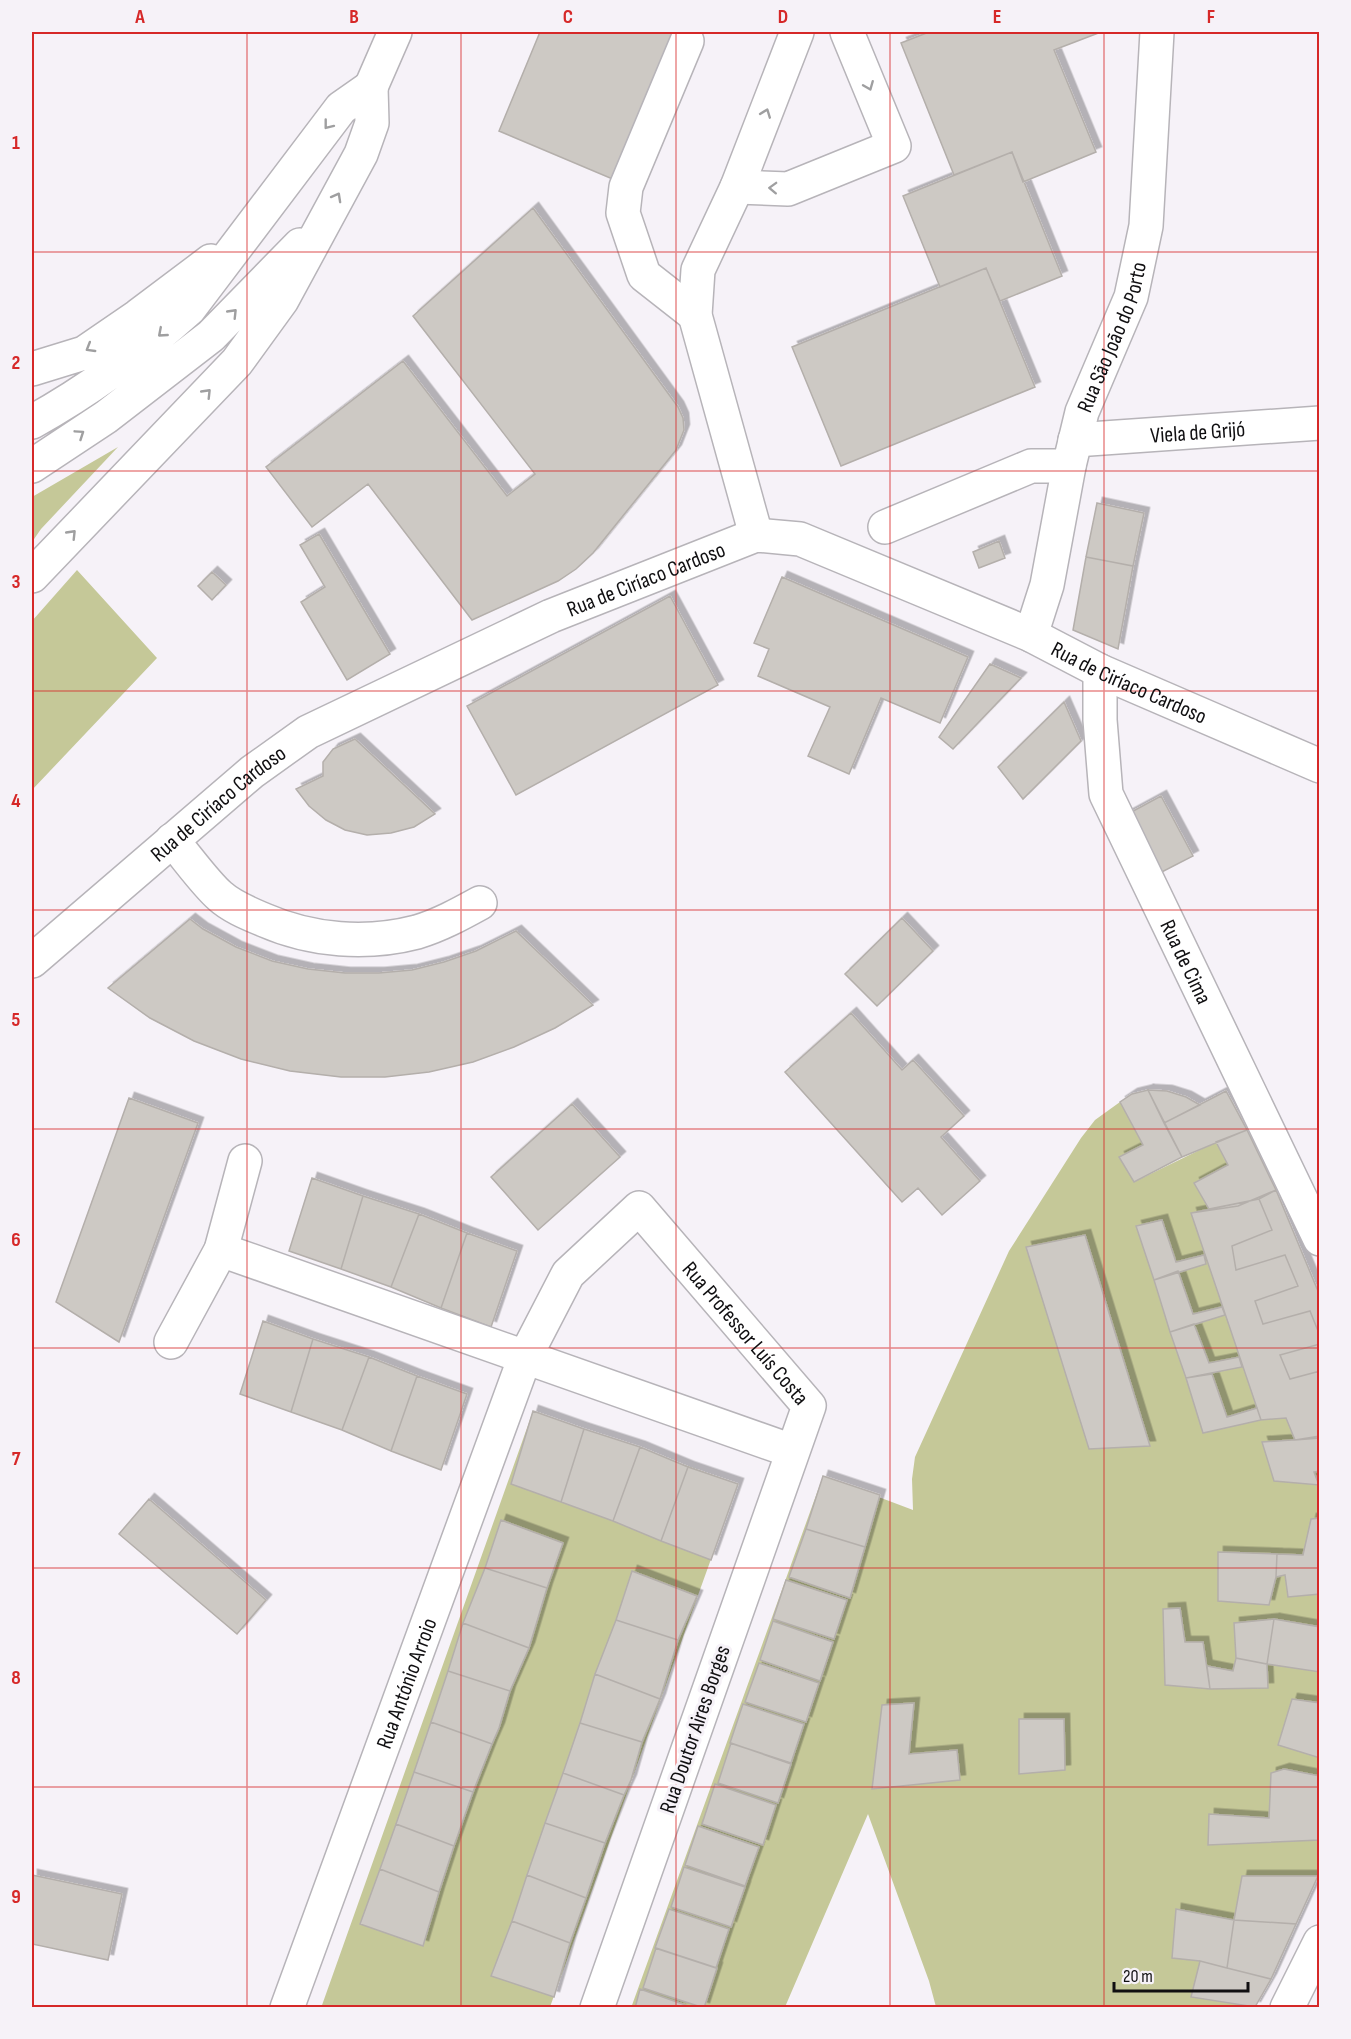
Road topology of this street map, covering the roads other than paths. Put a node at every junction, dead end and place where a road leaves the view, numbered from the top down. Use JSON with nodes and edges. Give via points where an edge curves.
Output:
{"nodes":[{"id":1,"x":395,"y":32,"type":"edge"},
{"id":2,"x":797,"y":32,"type":"edge"},
{"id":3,"x":847,"y":32,"type":"edge"},
{"id":4,"x":1157,"y":32,"type":"edge"},
{"id":5,"x":687,"y":41,"type":"dead end"},
{"id":6,"x":371,"y":87,"type":"junction"},
{"id":7,"x":737,"y":187,"type":"junction"},
{"id":8,"x":321,"y":225,"type":"junction"},
{"id":9,"x":239,"y":240,"type":"junction"},
{"id":10,"x":696,"y":315,"type":"junction"},
{"id":11,"x":32,"y":369,"type":"edge"},
{"id":12,"x":32,"y":422,"type":"edge"},
{"id":13,"x":1320,"y":423,"type":"edge"},
{"id":14,"x":1072,"y":453,"type":"junction"},
{"id":15,"x":32,"y":466,"type":"edge"},
{"id":16,"x":885,"y":527,"type":"dead end"},
{"id":17,"x":756,"y":535,"type":"junction"},
{"id":18,"x":32,"y":576,"type":"edge"},
{"id":19,"x":1031,"y":635,"type":"junction"},
{"id":20,"x":1100,"y":672,"type":"junction"},
{"id":21,"x":1320,"y":766,"type":"edge"},
{"id":22,"x":172,"y":840,"type":"junction"},
{"id":23,"x":480,"y":903,"type":"dead end"},
{"id":24,"x":32,"y":961,"type":"edge"},
{"id":25,"x":245,"y":1161,"type":"dead end"},
{"id":26,"x":1320,"y":1239,"type":"edge"},
{"id":27,"x":221,"y":1250,"type":"junction"},
{"id":28,"x":171,"y":1342,"type":"dead end"},
{"id":29,"x":525,"y":1357,"type":"junction"},
{"id":30,"x":792,"y":1451,"type":"junction"},
{"id":31,"x":1320,"y":1942,"type":"edge"},
{"id":32,"x":287,"y":2007,"type":"edge"},
{"id":33,"x":597,"y":2007,"type":"edge"},
{"id":34,"x":1287,"y":2007,"type":"edge"}],
"edges":[{"from":1,"to":6,"type":"main road"},
{"from":7,"to":2,"type":"main road","one_way":true},
{"from":3,"to":7,"type":"main road","one_way":true,"via":[[894,146],[788,189]]},
{"from":4,"to":14,"type":"main road","name":"Rua São João do Porto","via":[[1146,226],[1131,297],[1082,412]]},
{"from":5,"to":10,"type":"main road","via":[[626,187],[623,213],[644,275]]},
{"from":8,"to":6,"type":"main road","one_way":true,"via":[[361,154],[372,123]]},
{"from":6,"to":9,"type":"main road","one_way":true,"via":[[341,108]]},
{"from":7,"to":10,"type":"main road","via":[[699,270]]},
{"from":15,"to":8,"type":"main road","one_way":true,"via":[[105,417],[211,336]]},
{"from":18,"to":8,"type":"main road","one_way":true,"via":[[237,362],[282,300]]},
{"from":9,"to":11,"type":"main road","one_way":true,"via":[[84,353]]},
{"from":9,"to":12,"type":"main road","one_way":true,"via":[[189,309],[158,337]]},
{"from":10,"to":17,"type":"main road"},
{"from":13,"to":14,"type":"main road","name":"Viela de Grijó"},
{"from":14,"to":16,"type":"main road","name":"Viela de Grijó"},
{"from":14,"to":19,"type":"main road","name":"Rua São João do Porto","via":[[1047,585]]},
{"from":17,"to":19,"type":"main road","name":"Rua de Ciríaco Cardoso","via":[[800,539]]},
{"from":17,"to":22,"type":"main road","name":"Rua de Ciríaco Cardoso","via":[[551,615],[308,732],[252,772]]},
{"from":19,"to":20,"type":"main road","name":"Rua de Ciríaco Cardoso"},
{"from":20,"to":21,"type":"main road","name":"Rua de Ciríaco Cardoso"},
{"from":20,"to":26,"type":"main road","name":"Rua de Cima","via":[[1106,794]]},
{"from":22,"to":23,"type":"main road","via":[[220,896],[281,928],[315,936],[383,938],[417,932]]},
{"from":22,"to":24,"type":"main road","name":"Rua de Ciríaco Cardoso"},
{"from":25,"to":27,"type":"main road"},
{"from":27,"to":28,"type":"main road"},
{"from":27,"to":29,"type":"main road"},
{"from":29,"to":30,"type":"main road"},
{"from":29,"to":30,"type":"main road","name":"Rua Professor Luís Costa","via":[[568,1274],[639,1208],[809,1406]]},
{"from":29,"to":32,"type":"main road","name":"Rua António Arroio"},
{"from":30,"to":33,"type":"main road","name":"Rua Doutor Aires Borges"},
{"from":31,"to":34,"type":"main road"}]}
